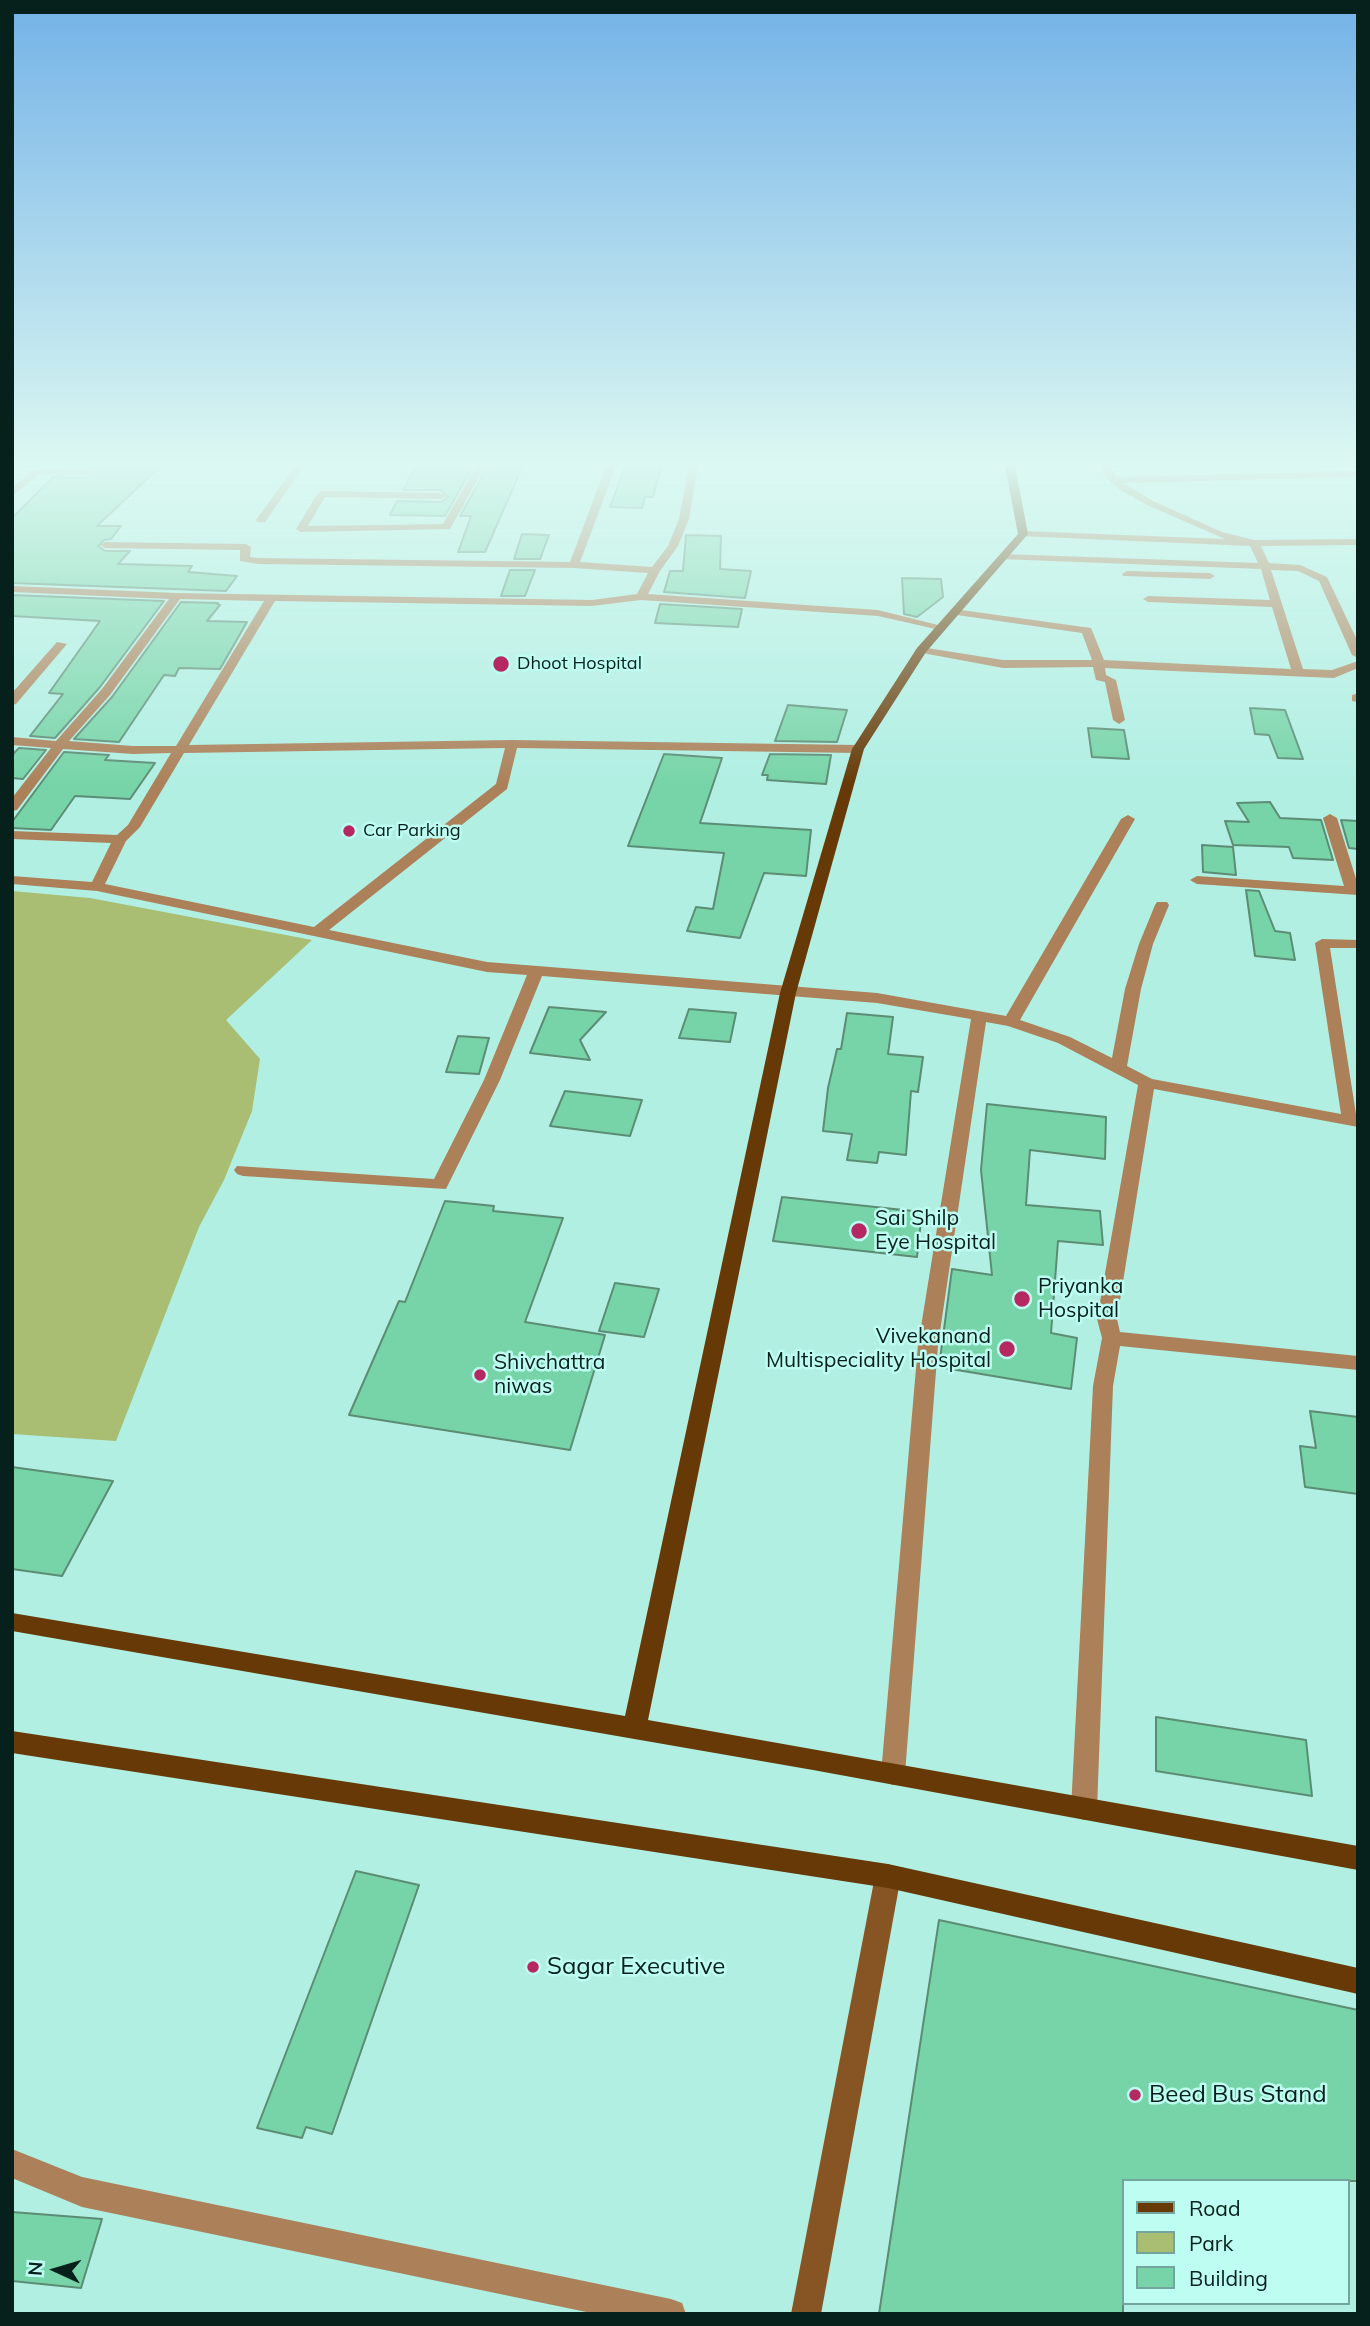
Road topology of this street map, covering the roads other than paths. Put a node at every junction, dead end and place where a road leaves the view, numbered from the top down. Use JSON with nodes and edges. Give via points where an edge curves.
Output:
{"nodes":[{"id":1,"x":647,"y":570,"type":"edge"},
{"id":2,"x":654,"y":570,"type":"joint"},
{"id":3,"x":992,"y":570,"type":"edge"},
{"id":4,"x":1240,"y":570,"type":"edge"},
{"id":5,"x":1283,"y":570,"type":"edge"},
{"id":6,"x":1303,"y":570,"type":"edge"},
{"id":7,"x":1267,"y":571,"type":"junction"},
{"id":8,"x":1127,"y":574,"type":"dead end"},
{"id":9,"x":12,"y":589,"type":"edge"},
{"id":10,"x":177,"y":596,"type":"junction"},
{"id":11,"x":272,"y":597,"type":"junction"},
{"id":12,"x":641,"y":597,"type":"junction"},
{"id":13,"x":1148,"y":599,"type":"dead end"},
{"id":14,"x":1279,"y":604,"type":"junction"},
{"id":15,"x":954,"y":612,"type":"junction"},
{"id":16,"x":940,"y":627,"type":"junction"},
{"id":17,"x":61,"y":645,"type":"dead end"},
{"id":18,"x":920,"y":650,"type":"junction"},
{"id":19,"x":1358,"y":654,"type":"edge"},
{"id":20,"x":1099,"y":664,"type":"junction"},
{"id":21,"x":1358,"y":664,"type":"edge"},
{"id":22,"x":1298,"y":672,"type":"junction"},
{"id":23,"x":12,"y":701,"type":"edge"},
{"id":24,"x":1119,"y":720,"type":"dead end"},
{"id":25,"x":12,"y":740,"type":"edge"},
{"id":26,"x":60,"y":744,"type":"junction"},
{"id":27,"x":512,"y":744,"type":"junction"},
{"id":28,"x":180,"y":748,"type":"junction"},
{"id":29,"x":858,"y":749,"type":"junction"},
{"id":30,"x":12,"y":807,"type":"edge"},
{"id":31,"x":1330,"y":818,"type":"dead end"},
{"id":32,"x":1128,"y":820,"type":"dead end"},
{"id":33,"x":12,"y":835,"type":"edge"},
{"id":34,"x":120,"y":839,"type":"junction"},
{"id":35,"x":12,"y":880,"type":"edge"},
{"id":36,"x":1197,"y":880,"type":"dead end"},
{"id":37,"x":97,"y":887,"type":"junction"},
{"id":38,"x":1355,"y":891,"type":"edge"},
{"id":39,"x":1162,"y":905,"type":"dead end"},
{"id":40,"x":316,"y":933,"type":"junction"},
{"id":41,"x":1358,"y":944,"type":"edge"},
{"id":42,"x":536,"y":971,"type":"junction"},
{"id":43,"x":788,"y":993,"type":"junction"},
{"id":44,"x":979,"y":1016,"type":"junction"},
{"id":45,"x":1010,"y":1022,"type":"junction"},
{"id":46,"x":1118,"y":1068,"type":"junction"},
{"id":47,"x":1147,"y":1083,"type":"junction"},
{"id":48,"x":1354,"y":1121,"type":"edge"},
{"id":49,"x":243,"y":1170,"type":"dead end"},
{"id":50,"x":1112,"y":1338,"type":"junction"},
{"id":51,"x":1358,"y":1363,"type":"edge"},
{"id":52,"x":12,"y":1622,"type":"edge"},
{"id":53,"x":634,"y":1729,"type":"junction"},
{"id":54,"x":12,"y":1742,"type":"edge"},
{"id":55,"x":893,"y":1774,"type":"junction"},
{"id":56,"x":1084,"y":1808,"type":"junction"},
{"id":57,"x":1358,"y":1858,"type":"edge"},
{"id":58,"x":888,"y":1877,"type":"junction"},
{"id":59,"x":1358,"y":1981,"type":"edge"},
{"id":60,"x":12,"y":2163,"type":"edge"},
{"id":61,"x":671,"y":2314,"type":"edge"},
{"id":62,"x":806,"y":2314,"type":"edge"}],
"edges":[{"from":1,"to":2,"type":"street"},
{"from":2,"to":12,"type":"street"},
{"from":3,"to":15,"type":"main road"},
{"from":4,"to":7,"type":"street"},
{"from":5,"to":7,"type":"street"},
{"from":6,"to":19,"type":"street","via":[[1323,579]]},
{"from":7,"to":8,"type":"street"},
{"from":7,"to":14,"type":"street"},
{"from":9,"to":10,"type":"street"},
{"from":10,"to":11,"type":"street"},
{"from":10,"to":26,"type":"street","via":[[106,692]]},
{"from":11,"to":12,"type":"street","via":[[592,603]]},
{"from":11,"to":28,"type":"street"},
{"from":12,"to":16,"type":"street","via":[[878,613]]},
{"from":13,"to":14,"type":"street"},
{"from":14,"to":22,"type":"street"},
{"from":15,"to":16,"type":"main road"},
{"from":15,"to":20,"type":"street","via":[[1087,630]]},
{"from":16,"to":18,"type":"main road"},
{"from":17,"to":23,"type":"street"},
{"from":18,"to":20,"type":"street","via":[[1003,664]]},
{"from":18,"to":29,"type":"main road"},
{"from":20,"to":22,"type":"street"},
{"from":20,"to":24,"type":"street","via":[[1101,677],[1110,680]]},
{"from":21,"to":22,"type":"street","via":[[1334,674]]},
{"from":25,"to":26,"type":"street"},
{"from":26,"to":28,"type":"street","via":[[133,750]]},
{"from":26,"to":30,"type":"street"},
{"from":27,"to":28,"type":"street"},
{"from":27,"to":29,"type":"street"},
{"from":27,"to":40,"type":"street","via":[[502,786]]},
{"from":28,"to":34,"type":"street","via":[[133,827]]},
{"from":29,"to":43,"type":"main road"},
{"from":31,"to":38,"type":"street"},
{"from":32,"to":45,"type":"street"},
{"from":33,"to":34,"type":"street"},
{"from":34,"to":37,"type":"street"},
{"from":35,"to":37,"type":"street"},
{"from":36,"to":38,"type":"street"},
{"from":37,"to":40,"type":"street"},
{"from":39,"to":46,"type":"street","via":[[1133,989]]},
{"from":40,"to":42,"type":"street","via":[[488,967]]},
{"from":41,"to":48,"type":"street","via":[[1322,943]]},
{"from":42,"to":43,"type":"street"},
{"from":42,"to":49,"type":"street","via":[[492,1080],[440,1185]]},
{"from":43,"to":44,"type":"street","via":[[877,998]]},
{"from":43,"to":53,"type":"main road"},
{"from":44,"to":45,"type":"street"},
{"from":44,"to":55,"type":"street","via":[[928,1345]]},
{"from":45,"to":46,"type":"street","via":[[1064,1040]]},
{"from":46,"to":47,"type":"street"},
{"from":47,"to":48,"type":"street"},
{"from":47,"to":50,"type":"street","via":[[1107,1319]]},
{"from":50,"to":51,"type":"street"},
{"from":50,"to":56,"type":"street","via":[[1103,1387]]},
{"from":52,"to":53,"type":"main road"},
{"from":53,"to":55,"type":"main road"},
{"from":54,"to":58,"type":"main road"},
{"from":55,"to":56,"type":"main road"},
{"from":56,"to":57,"type":"main road"},
{"from":58,"to":59,"type":"main road"},
{"from":58,"to":62,"type":"main road"},
{"from":60,"to":61,"type":"street","via":[[82,2192]]}]}
